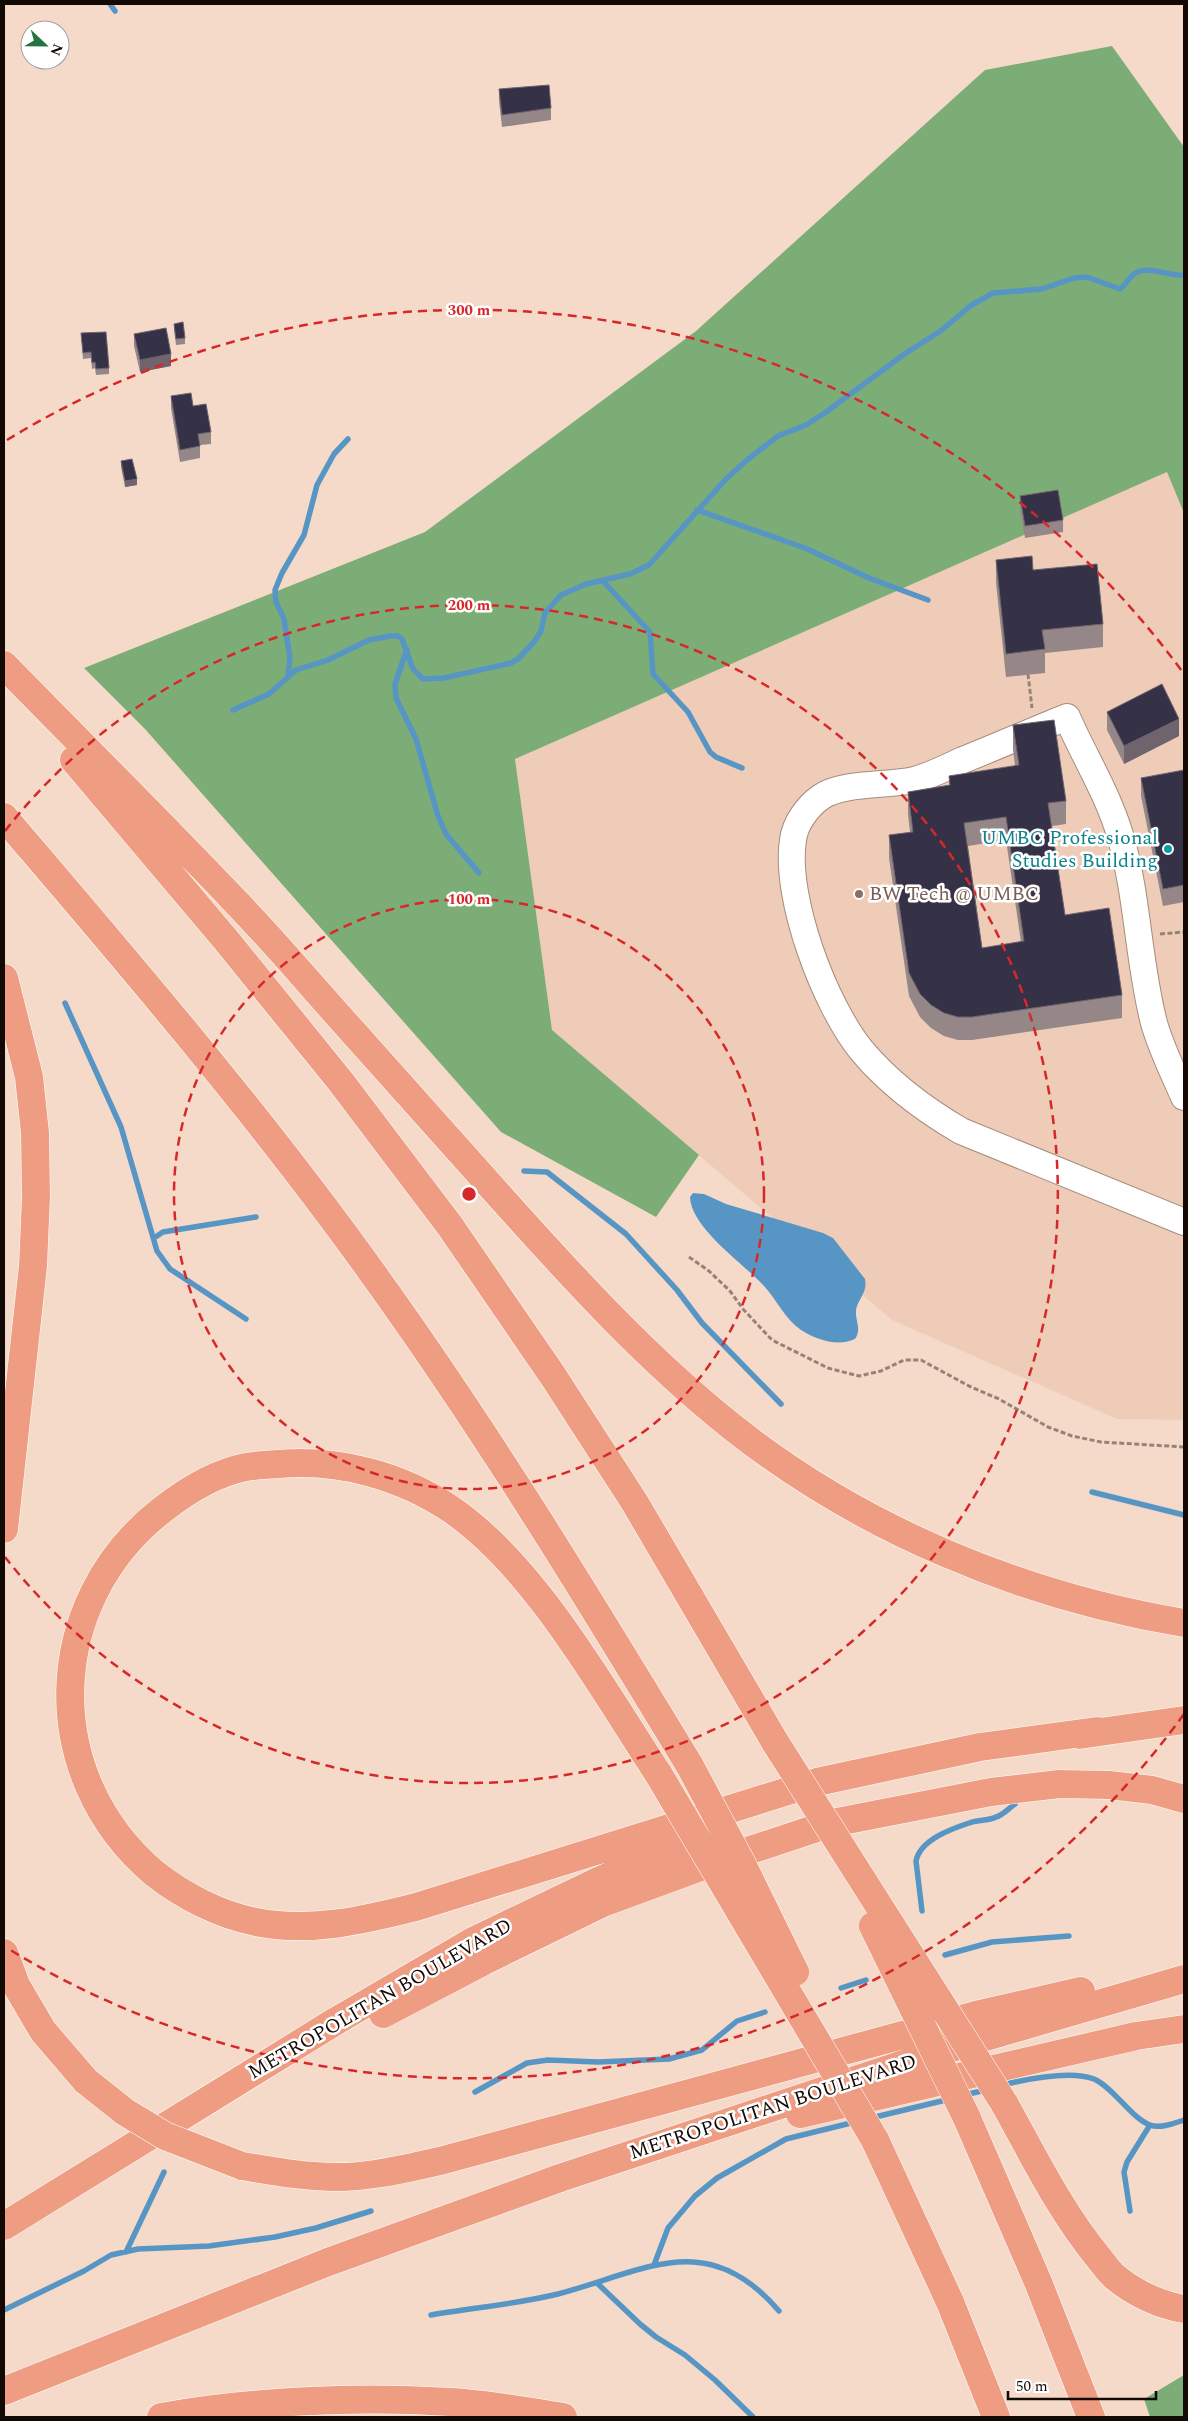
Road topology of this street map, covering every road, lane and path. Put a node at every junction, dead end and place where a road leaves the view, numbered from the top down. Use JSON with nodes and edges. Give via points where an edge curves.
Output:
{"nodes":[{"id":1,"x":4,"y":665,"type":"edge"},
{"id":2,"x":1028,"y":674,"type":"dead end"},
{"id":3,"x":4,"y":677,"type":"edge"},
{"id":4,"x":1030,"y":704,"type":"dead end"},
{"id":5,"x":4,"y":817,"type":"edge"},
{"id":6,"x":4,"y":978,"type":"edge"},
{"id":7,"x":1184,"y":1097,"type":"edge"},
{"id":8,"x":1184,"y":1222,"type":"edge"},
{"id":9,"x":689,"y":1257,"type":"dead end"},
{"id":10,"x":1184,"y":1447,"type":"edge"},
{"id":11,"x":4,"y":1529,"type":"edge"},
{"id":12,"x":1184,"y":1623,"type":"edge"},
{"id":13,"x":1184,"y":1720,"type":"edge"},
{"id":14,"x":1097,"y":1731,"type":"junction"},
{"id":15,"x":775,"y":1742,"type":"junction"},
{"id":16,"x":1184,"y":1799,"type":"edge"},
{"id":17,"x":4,"y":1953,"type":"edge"},
{"id":18,"x":1184,"y":1967,"type":"edge"},
{"id":19,"x":1184,"y":1978,"type":"edge"},
{"id":20,"x":1184,"y":2029,"type":"edge"},
{"id":21,"x":875,"y":2140,"type":"junction"},
{"id":22,"x":118,"y":2156,"type":"junction"},
{"id":23,"x":560,"y":2178,"type":"junction"},
{"id":24,"x":4,"y":2226,"type":"edge"},
{"id":25,"x":1184,"y":2309,"type":"edge"},
{"id":26,"x":4,"y":2391,"type":"edge"},
{"id":27,"x":161,"y":2417,"type":"edge"},
{"id":28,"x":563,"y":2417,"type":"edge"},
{"id":29,"x":996,"y":2417,"type":"edge"},
{"id":30,"x":1091,"y":2417,"type":"edge"}],
"edges":[{"from":1,"to":12,"type":"highway","via":[[235,901],[596,1302],[661,1366],[733,1428],[798,1474],[851,1506],[969,1563],[1101,1605]]},
{"from":2,"to":4,"type":"path"},
{"from":3,"to":15,"type":"highway","via":[[232,947],[341,1082],[450,1226],[553,1376],[635,1504]]},
{"from":5,"to":21,"type":"highway","bridge":true,"via":[[151,988],[263,1126],[370,1270],[486,1437],[555,1543],[690,1766],[741,1862]]},
{"from":6,"to":11,"type":"highway","via":[[28,1077],[35,1133],[36,1197],[32,1266]]},
{"from":7,"to":8,"type":"lane","via":[[1154,1023],[1120,834],[1067,717],[914,780],[848,788],[822,796],[805,812],[793,838],[796,897],[814,961],[841,1019],[862,1051],[930,1112],[961,1131]]},
{"from":9,"to":10,"type":"path","via":[[730,1290],[772,1340],[828,1368],[859,1376],[881,1371],[904,1360],[921,1360],[1048,1427],[1072,1436],[1101,1442]]},
{"from":13,"to":14,"type":"highway","name":"METROPOLITAN BOULEVARD"},
{"from":14,"to":21,"type":"highway","bridge":true,"via":[[980,1747],[817,1782],[416,1907],[353,1923],[290,1926],[255,1922],[208,1907],[167,1884],[132,1854],[104,1817],[81,1768],[70,1726],[70,1673],[79,1626],[95,1588],[116,1554],[144,1524],[176,1499],[208,1481],[245,1467],[330,1463],[370,1472],[410,1487],[451,1510],[484,1536],[520,1575],[566,1634],[659,1775]]},
{"from":14,"to":22,"type":"highway","name":"METROPOLITAN BOULEVARD","via":[[982,1753],[822,1796],[704,1834],[473,1941],[336,2021]]},
{"from":15,"to":25,"type":"highway","bridge":true,"via":[[1004,2103],[1088,2245],[1115,2277],[1142,2294]]},
{"from":15,"to":30,"type":"highway","bridge":true,"via":[[880,1939],[966,2116],[1038,2282]]},
{"from":16,"to":22,"type":"highway","via":[[1152,1790],[1108,1785],[1059,1784],[991,1792],[832,1823],[714,1862],[605,1902],[484,1961]]},
{"from":17,"to":18,"type":"highway","bridge":true,"via":[[16,1985],[43,2031],[86,2081],[124,2112],[165,2136],[242,2166],[287,2174],[338,2177],[424,2165],[976,2015]]},
{"from":19,"to":23,"type":"highway","name":"METROPOLITAN BOULEVARD","via":[[982,2038]]},
{"from":20,"to":23,"type":"highway","via":[[1136,2036],[748,2126]]},
{"from":21,"to":29,"type":"highway","via":[[950,2302]]},
{"from":22,"to":24,"type":"highway","name":"METROPOLITAN BOULEVARD"},
{"from":23,"to":26,"type":"highway","name":"METROPOLITAN BOULEVARD","via":[[328,2262]]},
{"from":27,"to":28,"type":"highway","via":[[266,2405],[359,2400],[450,2402]]}]}
